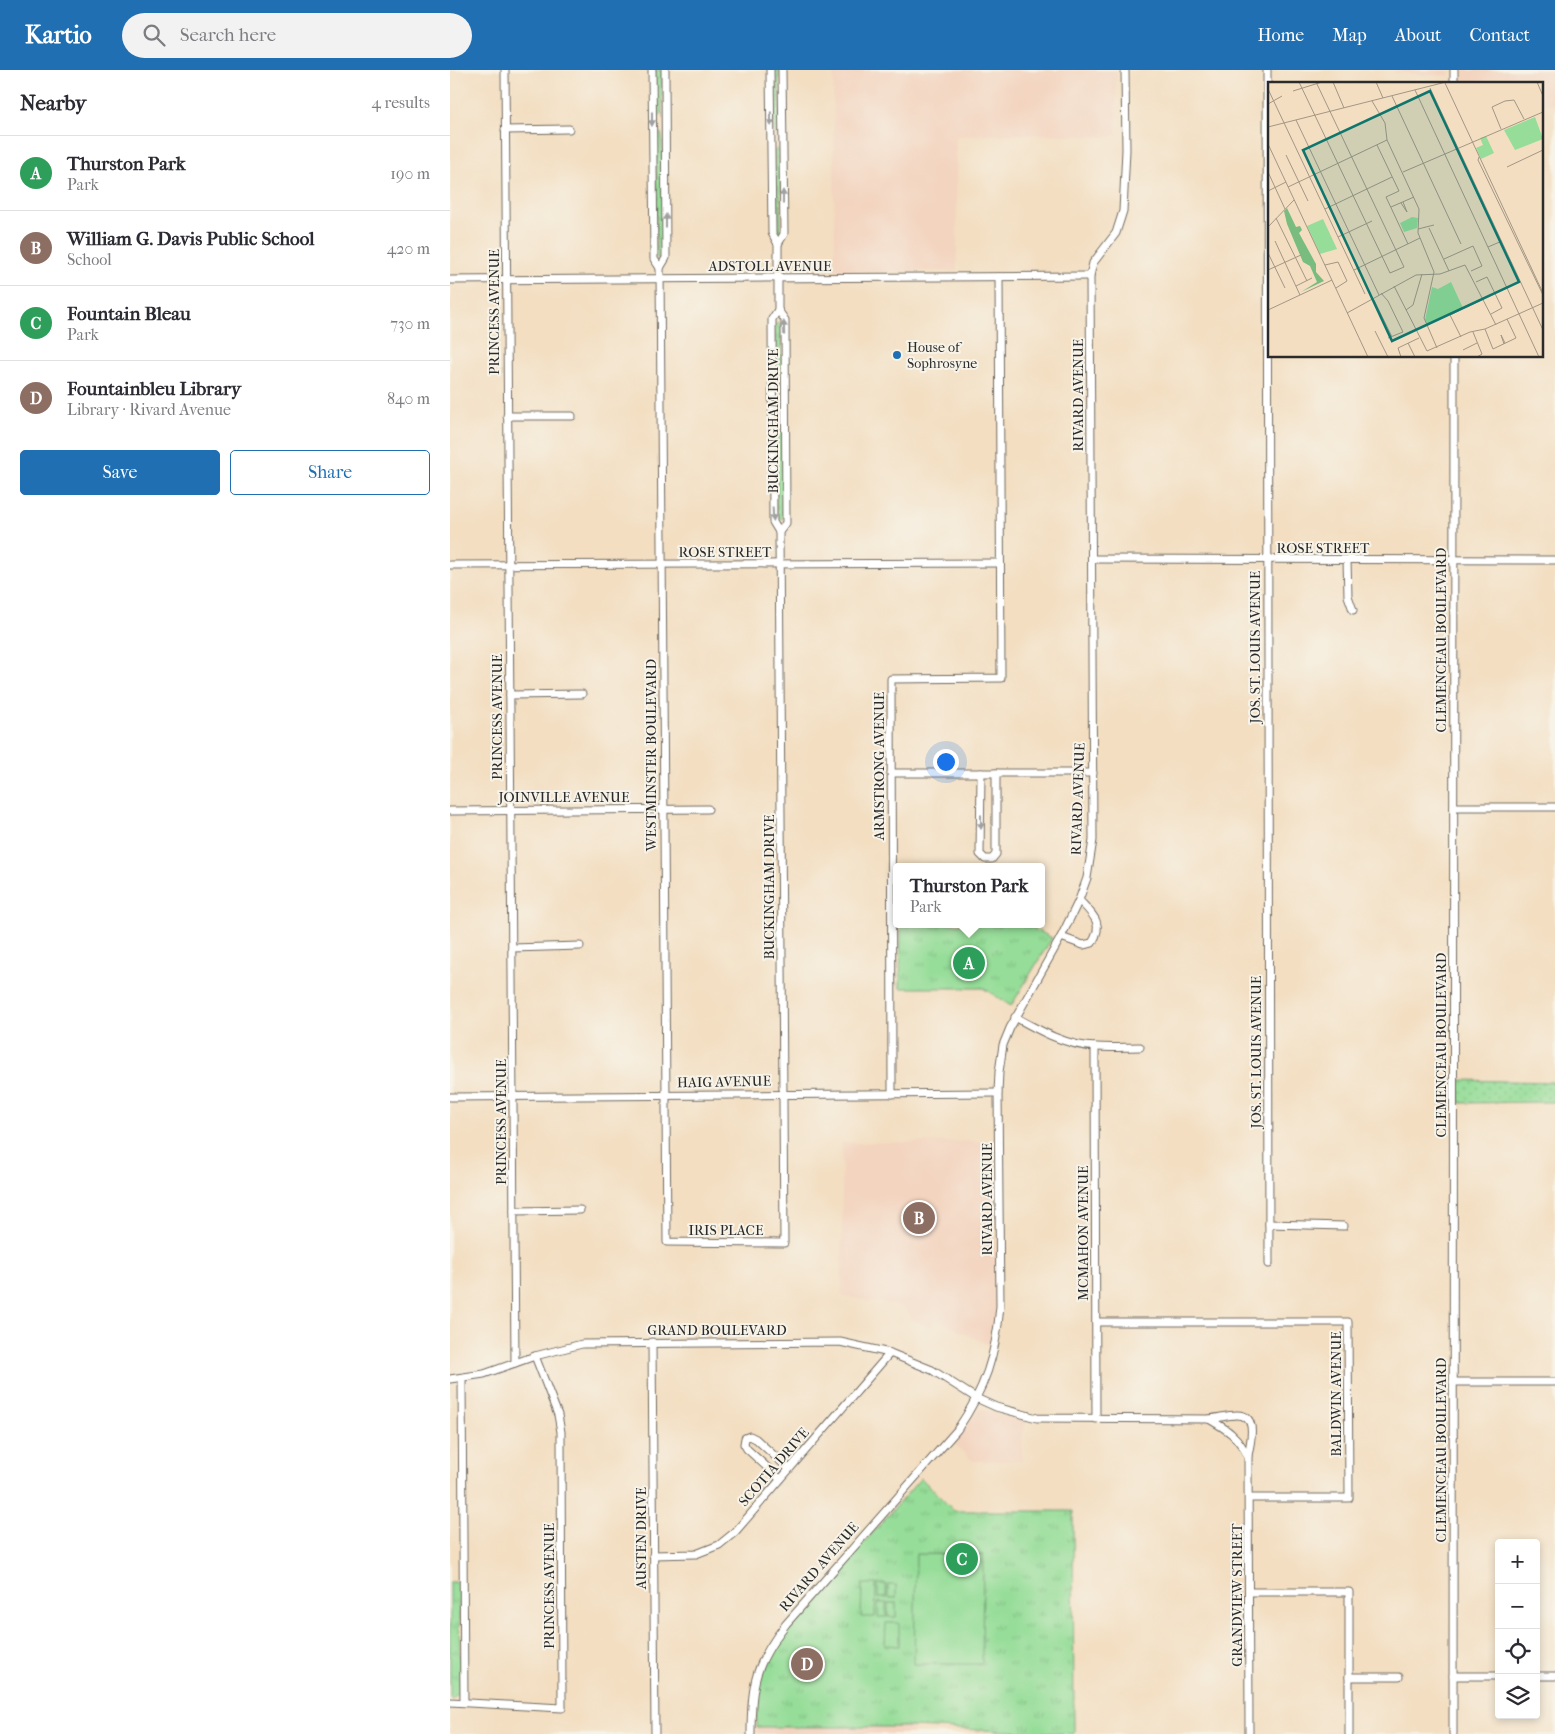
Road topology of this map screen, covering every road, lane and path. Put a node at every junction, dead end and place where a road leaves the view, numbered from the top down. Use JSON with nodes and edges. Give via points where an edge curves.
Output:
{"nodes":[{"id":1,"x":505,"y":70,"type":"edge"},
{"id":2,"x":652,"y":70,"type":"edge"},
{"id":3,"x":665,"y":70,"type":"edge"},
{"id":4,"x":770,"y":70,"type":"edge"},
{"id":5,"x":782,"y":70,"type":"edge"},
{"id":6,"x":1125,"y":70,"type":"edge"},
{"id":7,"x":1267,"y":70,"type":"edge"},
{"id":8,"x":569,"y":129,"type":"dead end"},
{"id":9,"x":505,"y":130,"type":"junction"},
{"id":10,"x":778,"y":244,"type":"junction"},
{"id":11,"x":660,"y":268,"type":"junction"},
{"id":12,"x":1090,"y":276,"type":"junction"},
{"id":13,"x":999,"y":277,"type":"junction"},
{"id":14,"x":778,"y":278,"type":"junction"},
{"id":15,"x":660,"y":279,"type":"junction"},
{"id":16,"x":450,"y":280,"type":"edge"},
{"id":17,"x":506,"y":280,"type":"junction"},
{"id":18,"x":778,"y":310,"type":"junction"},
{"id":19,"x":1454,"y":358,"type":"edge"},
{"id":20,"x":508,"y":416,"type":"junction"},
{"id":21,"x":572,"y":416,"type":"dead end"},
{"id":22,"x":779,"y":532,"type":"junction"},
{"id":23,"x":1092,"y":559,"type":"junction"},
{"id":24,"x":1268,"y":560,"type":"junction"},
{"id":25,"x":1347,"y":560,"type":"junction"},
{"id":26,"x":1454,"y":560,"type":"junction"},
{"id":27,"x":1555,"y":560,"type":"edge"},
{"id":28,"x":1000,"y":563,"type":"junction"},
{"id":29,"x":662,"y":564,"type":"junction"},
{"id":30,"x":780,"y":564,"type":"junction"},
{"id":31,"x":450,"y":565,"type":"edge"},
{"id":32,"x":509,"y":565,"type":"junction"},
{"id":33,"x":1353,"y":610,"type":"dead end"},
{"id":34,"x":582,"y":694,"type":"dead end"},
{"id":35,"x":510,"y":695,"type":"junction"},
{"id":36,"x":891,"y":773,"type":"junction"},
{"id":37,"x":981,"y":773,"type":"junction"},
{"id":38,"x":996,"y":773,"type":"junction"},
{"id":39,"x":1093,"y":773,"type":"junction"},
{"id":40,"x":1454,"y":807,"type":"junction"},
{"id":41,"x":1555,"y":807,"type":"edge"},
{"id":42,"x":664,"y":809,"type":"junction"},
{"id":43,"x":708,"y":809,"type":"dead end"},
{"id":44,"x":511,"y":810,"type":"junction"},
{"id":45,"x":450,"y":811,"type":"edge"},
{"id":46,"x":1079,"y":900,"type":"junction"},
{"id":47,"x":1061,"y":937,"type":"junction"},
{"id":48,"x":580,"y":946,"type":"dead end"},
{"id":49,"x":512,"y":948,"type":"junction"},
{"id":50,"x":1016,"y":1017,"type":"junction"},
{"id":51,"x":1140,"y":1047,"type":"dead end"},
{"id":52,"x":1095,"y":1048,"type":"junction"},
{"id":53,"x":998,"y":1093,"type":"junction"},
{"id":54,"x":783,"y":1094,"type":"junction"},
{"id":55,"x":892,"y":1094,"type":"junction"},
{"id":56,"x":666,"y":1095,"type":"junction"},
{"id":57,"x":513,"y":1096,"type":"junction"},
{"id":58,"x":450,"y":1097,"type":"edge"},
{"id":59,"x":580,"y":1210,"type":"dead end"},
{"id":60,"x":514,"y":1211,"type":"junction"},
{"id":61,"x":1269,"y":1224,"type":"junction"},
{"id":62,"x":1344,"y":1226,"type":"dead end"},
{"id":63,"x":667,"y":1242,"type":"joint"},
{"id":64,"x":784,"y":1243,"type":"joint"},
{"id":65,"x":1269,"y":1264,"type":"dead end"},
{"id":66,"x":1096,"y":1322,"type":"junction"},
{"id":67,"x":652,"y":1342,"type":"junction"},
{"id":68,"x":890,"y":1353,"type":"junction"},
{"id":69,"x":535,"y":1356,"type":"junction"},
{"id":70,"x":515,"y":1363,"type":"junction"},
{"id":71,"x":462,"y":1378,"type":"junction"},
{"id":72,"x":450,"y":1379,"type":"edge"},
{"id":73,"x":1453,"y":1382,"type":"junction"},
{"id":74,"x":1555,"y":1382,"type":"edge"},
{"id":75,"x":976,"y":1398,"type":"junction"},
{"id":76,"x":1096,"y":1419,"type":"junction"},
{"id":77,"x":1209,"y":1419,"type":"junction"},
{"id":78,"x":1248,"y":1457,"type":"junction"},
{"id":79,"x":789,"y":1469,"type":"junction"},
{"id":80,"x":780,"y":1479,"type":"junction"},
{"id":81,"x":1249,"y":1498,"type":"junction"},
{"id":82,"x":654,"y":1555,"type":"junction"},
{"id":83,"x":1249,"y":1592,"type":"junction"},
{"id":84,"x":1453,"y":1676,"type":"junction"},
{"id":85,"x":1495,"y":1676,"type":"edge"},
{"id":86,"x":1540,"y":1676,"type":"edge"},
{"id":87,"x":1555,"y":1676,"type":"edge"},
{"id":88,"x":1349,"y":1677,"type":"junction"},
{"id":89,"x":1399,"y":1677,"type":"dead end"},
{"id":90,"x":450,"y":1702,"type":"edge"},
{"id":91,"x":464,"y":1702,"type":"junction"},
{"id":92,"x":655,"y":1734,"type":"edge"},
{"id":93,"x":751,"y":1734,"type":"edge"},
{"id":94,"x":1249,"y":1734,"type":"edge"},
{"id":95,"x":1349,"y":1734,"type":"edge"},
{"id":96,"x":1453,"y":1734,"type":"edge"}],
"edges":[{"from":1,"to":9,"type":"street","name":"PRINCESS AVENUE"},
{"from":2,"to":11,"type":"street","name":"WESTMINSTER BOULEVARD","one_way":true,"via":[[654,259]]},
{"from":11,"to":3,"type":"street","name":"WESTMINSTER BOULEVARD","one_way":true,"via":[[666,258]]},
{"from":4,"to":10,"type":"street","name":"BUCKINGHAM DRIVE","one_way":true,"via":[[772,233]]},
{"from":10,"to":5,"type":"street","name":"BUCKINGHAM DRIVE","one_way":true,"via":[[784,234]]},
{"from":6,"to":12,"type":"street","name":"RIVARD AVENUE","via":[[1123,211],[1116,233],[1093,263]]},
{"from":7,"to":24,"type":"street","name":"JOS. ST. LOUIS AVENUE"},
{"from":8,"to":9,"type":"street"},
{"from":9,"to":17,"type":"street","name":"PRINCESS AVENUE"},
{"from":10,"to":14,"type":"street","name":"BUCKINGHAM DRIVE"},
{"from":11,"to":15,"type":"street","name":"WESTMINSTER BOULEVARD"},
{"from":12,"to":13,"type":"street","name":"ADSTOLL AVENUE"},
{"from":12,"to":23,"type":"street","name":"RIVARD AVENUE"},
{"from":13,"to":14,"type":"street","name":"ADSTOLL AVENUE"},
{"from":13,"to":28,"type":"street","name":"ARMSTRONG AVENUE"},
{"from":14,"to":15,"type":"street","name":"ADSTOLL AVENUE"},
{"from":14,"to":18,"type":"street","name":"BUCKINGHAM DRIVE"},
{"from":15,"to":17,"type":"street","name":"ADSTOLL AVENUE"},
{"from":15,"to":29,"type":"street","name":"WESTMINSTER BOULEVARD"},
{"from":16,"to":17,"type":"street","name":"ADSTOLL AVENUE"},
{"from":17,"to":20,"type":"street","name":"PRINCESS AVENUE"},
{"from":18,"to":22,"type":"street","name":"BUCKINGHAM DRIVE","one_way":true,"via":[[772,319],[773,522]]},
{"from":22,"to":18,"type":"street","name":"BUCKINGHAM DRIVE","one_way":true,"via":[[786,523],[785,329]]},
{"from":19,"to":26,"type":"street","name":"CLEMENCEAU BOULEVARD"},
{"from":20,"to":21,"type":"street"},
{"from":20,"to":32,"type":"street","name":"PRINCESS AVENUE"},
{"from":22,"to":30,"type":"street","name":"BUCKINGHAM DRIVE"},
{"from":23,"to":24,"type":"street","name":"ROSE STREET"},
{"from":23,"to":39,"type":"street","name":"RIVARD AVENUE"},
{"from":24,"to":25,"type":"street","name":"ROSE STREET"},
{"from":24,"to":61,"type":"street","name":"JOS. ST. LOUIS AVENUE"},
{"from":25,"to":26,"type":"street","name":"ROSE STREET"},
{"from":25,"to":33,"type":"street","via":[[1348,596]]},
{"from":26,"to":27,"type":"street","name":"ROSE STREET"},
{"from":26,"to":40,"type":"street","name":"CLEMENCEAU BOULEVARD"},
{"from":28,"to":30,"type":"street","name":"ROSE STREET"},
{"from":28,"to":36,"type":"street","name":"ARMSTRONG AVENUE","via":[[1001,678],[891,679]]},
{"from":29,"to":30,"type":"street","name":"ROSE STREET"},
{"from":29,"to":32,"type":"street","name":"ROSE STREET"},
{"from":29,"to":42,"type":"street","name":"WESTMINSTER BOULEVARD"},
{"from":30,"to":54,"type":"street","name":"BUCKINGHAM DRIVE"},
{"from":31,"to":32,"type":"street","name":"ROSE STREET"},
{"from":32,"to":35,"type":"street","name":"PRINCESS AVENUE"},
{"from":34,"to":35,"type":"street"},
{"from":35,"to":44,"type":"street","name":"PRINCESS AVENUE"},
{"from":36,"to":37,"type":"street"},
{"from":36,"to":55,"type":"street","name":"ARMSTRONG AVENUE"},
{"from":37,"to":38,"type":"street"},
{"from":37,"to":38,"type":"street","one_way":true,"via":[[980,854],[992,860],[996,854]]},
{"from":38,"to":39,"type":"street"},
{"from":39,"to":46,"type":"street","name":"RIVARD AVENUE","via":[[1093,840],[1087,878]]},
{"from":40,"to":41,"type":"street"},
{"from":40,"to":73,"type":"street","name":"CLEMENCEAU BOULEVARD"},
{"from":42,"to":43,"type":"street","name":"JOINVILLE AVENUE"},
{"from":42,"to":44,"type":"street","name":"JOINVILLE AVENUE"},
{"from":42,"to":56,"type":"street","name":"WESTMINSTER BOULEVARD"},
{"from":44,"to":45,"type":"street","name":"JOINVILLE AVENUE"},
{"from":44,"to":49,"type":"street","name":"PRINCESS AVENUE"},
{"from":46,"to":47,"type":"street","name":"RIVARD AVENUE"},
{"from":46,"to":47,"type":"street","via":[[1095,916],[1096,935],[1092,942],[1083,945]]},
{"from":47,"to":50,"type":"street","name":"RIVARD AVENUE"},
{"from":48,"to":49,"type":"street"},
{"from":49,"to":57,"type":"street","name":"PRINCESS AVENUE"},
{"from":50,"to":52,"type":"street","via":[[1045,1033]]},
{"from":50,"to":53,"type":"street","name":"RIVARD AVENUE","via":[[1002,1045]]},
{"from":51,"to":52,"type":"street"},
{"from":52,"to":66,"type":"street","name":"MCMAHON AVENUE"},
{"from":53,"to":55,"type":"street","name":"HAIG AVENUE"},
{"from":53,"to":75,"type":"street","name":"RIVARD AVENUE","via":[[998,1336]]},
{"from":54,"to":55,"type":"street","name":"HAIG AVENUE"},
{"from":54,"to":56,"type":"street","name":"HAIG AVENUE"},
{"from":54,"to":64,"type":"street","name":"BUCKINGHAM DRIVE"},
{"from":56,"to":57,"type":"street","name":"HAIG AVENUE"},
{"from":56,"to":63,"type":"street","name":"WESTMINSTER BOULEVARD"},
{"from":57,"to":58,"type":"street","name":"HAIG AVENUE"},
{"from":57,"to":60,"type":"street","name":"PRINCESS AVENUE"},
{"from":59,"to":60,"type":"street"},
{"from":60,"to":70,"type":"street","name":"PRINCESS AVENUE"},
{"from":61,"to":62,"type":"street"},
{"from":61,"to":65,"type":"street","name":"JOS. ST. LOUIS AVENUE"},
{"from":63,"to":64,"type":"street","name":"IRIS PLACE"},
{"from":66,"to":76,"type":"street","name":"MCMAHON AVENUE"},
{"from":66,"to":81,"type":"street","name":"BALDWIN AVENUE","via":[[1348,1322],[1349,1498]]},
{"from":67,"to":68,"type":"street","name":"GRAND BOULEVARD","via":[[840,1342]]},
{"from":67,"to":69,"type":"street","name":"GRAND BOULEVARD","via":[[582,1344]]},
{"from":67,"to":82,"type":"street","name":"AUSTEN DRIVE"},
{"from":68,"to":75,"type":"street","name":"GRAND BOULEVARD","via":[[932,1370]]},
{"from":68,"to":79,"type":"street","name":"SCOTIA DRIVE"},
{"from":69,"to":70,"type":"street","name":"GRAND BOULEVARD"},
{"from":69,"to":91,"type":"street","name":"PRINCESS AVENUE","via":[[558,1415],[561,1432],[562,1708]]},
{"from":70,"to":71,"type":"street","name":"GRAND BOULEVARD"},
{"from":71,"to":72,"type":"street","name":"GRAND BOULEVARD"},
{"from":71,"to":91,"type":"street"},
{"from":73,"to":74,"type":"street"},
{"from":73,"to":84,"type":"street","name":"CLEMENCEAU BOULEVARD"},
{"from":75,"to":76,"type":"street","name":"GRANDVIEW STREET","via":[[1037,1418]]},
{"from":75,"to":93,"type":"street","name":"RIVARD AVENUE","via":[[957,1430],[771,1643],[756,1673]]},
{"from":76,"to":77,"type":"street","name":"GRANDVIEW STREET"},
{"from":77,"to":78,"type":"street","via":[[1234,1435]]},
{"from":77,"to":78,"type":"street","name":"GRANDVIEW STREET","via":[[1245,1416],[1251,1422],[1252,1432]]},
{"from":78,"to":81,"type":"street","name":"GRANDVIEW STREET"},
{"from":79,"to":80,"type":"street","name":"SCOTIA DRIVE"},
{"from":79,"to":80,"type":"street","via":[[756,1439],[746,1438],[744,1444],[747,1449]]},
{"from":80,"to":82,"type":"street","name":"SCOTIA DRIVE","via":[[735,1532],[719,1545],[696,1554]]},
{"from":81,"to":83,"type":"street","name":"GRANDVIEW STREET"},
{"from":82,"to":92,"type":"street","name":"AUSTEN DRIVE"},
{"from":83,"to":88,"type":"street","via":[[1349,1592]]},
{"from":83,"to":94,"type":"street","name":"GRANDVIEW STREET"},
{"from":84,"to":85,"type":"street"},
{"from":84,"to":96,"type":"street","name":"CLEMENCEAU BOULEVARD"},
{"from":86,"to":87,"type":"street"},
{"from":88,"to":89,"type":"street"},
{"from":88,"to":95,"type":"street"},
{"from":90,"to":91,"type":"street","name":"PRINCESS AVENUE"}]}
